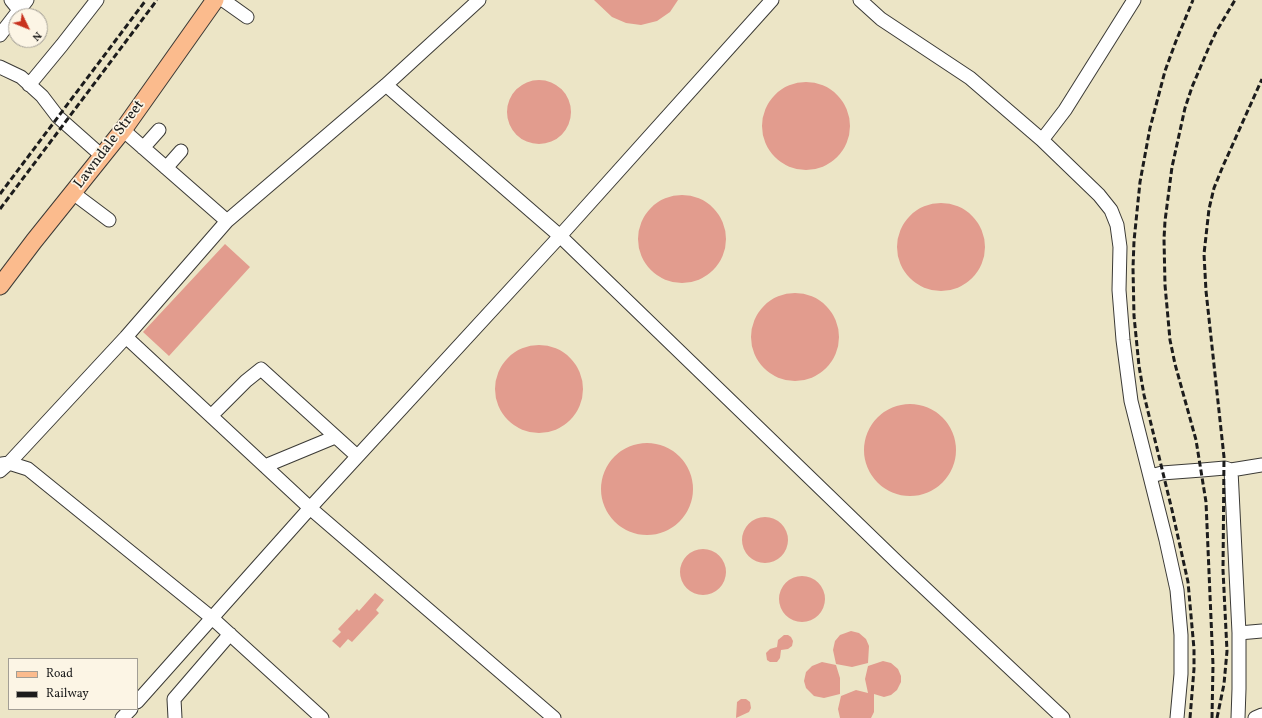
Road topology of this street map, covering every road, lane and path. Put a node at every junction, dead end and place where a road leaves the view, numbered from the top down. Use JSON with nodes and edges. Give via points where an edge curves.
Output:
{"nodes":[{"id":1,"x":97,"y":0,"type":"edge"},
{"id":2,"x":215,"y":0,"type":"edge"},
{"id":3,"x":223,"y":0,"type":"edge"},
{"id":4,"x":479,"y":0,"type":"edge"},
{"id":5,"x":772,"y":0,"type":"edge"},
{"id":6,"x":860,"y":0,"type":"edge"},
{"id":7,"x":1134,"y":0,"type":"edge"},
{"id":8,"x":19,"y":3,"type":"edge"},
{"id":9,"x":247,"y":17,"type":"dead end"},
{"id":10,"x":0,"y":35,"type":"edge"},
{"id":11,"x":0,"y":67,"type":"edge"},
{"id":12,"x":30,"y":85,"type":"junction"},
{"id":13,"x":386,"y":85,"type":"junction"},
{"id":14,"x":123,"y":130,"type":"junction"},
{"id":15,"x":159,"y":130,"type":"dead end"},
{"id":16,"x":1042,"y":140,"type":"junction"},
{"id":17,"x":143,"y":148,"type":"junction"},
{"id":18,"x":181,"y":151,"type":"dead end"},
{"id":19,"x":102,"y":156,"type":"junction"},
{"id":20,"x":166,"y":168,"type":"junction"},
{"id":21,"x":73,"y":193,"type":"junction"},
{"id":22,"x":109,"y":220,"type":"dead end"},
{"id":23,"x":227,"y":221,"type":"junction"},
{"id":24,"x":560,"y":236,"type":"junction"},
{"id":25,"x":0,"y":286,"type":"edge"},
{"id":26,"x":126,"y":337,"type":"junction"},
{"id":27,"x":211,"y":416,"type":"junction"},
{"id":28,"x":335,"y":437,"type":"junction"},
{"id":29,"x":357,"y":456,"type":"junction"},
{"id":30,"x":1262,"y":465,"type":"edge"},
{"id":31,"x":3,"y":466,"type":"edge"},
{"id":32,"x":265,"y":466,"type":"junction"},
{"id":33,"x":1231,"y":470,"type":"junction"},
{"id":34,"x":1150,"y":476,"type":"junction"},
{"id":35,"x":310,"y":508,"type":"junction"},
{"id":36,"x":212,"y":618,"type":"junction"},
{"id":37,"x":1262,"y":631,"type":"edge"},
{"id":38,"x":1238,"y":633,"type":"junction"},
{"id":39,"x":230,"y":634,"type":"junction"},
{"id":40,"x":138,"y":701,"type":"edge"},
{"id":41,"x":129,"y":710,"type":"edge"},
{"id":42,"x":1262,"y":715,"type":"edge"},
{"id":43,"x":122,"y":718,"type":"edge"},
{"id":44,"x":175,"y":718,"type":"edge"},
{"id":45,"x":322,"y":718,"type":"edge"},
{"id":46,"x":554,"y":718,"type":"edge"},
{"id":47,"x":1063,"y":718,"type":"edge"},
{"id":48,"x":1177,"y":718,"type":"edge"},
{"id":49,"x":1238,"y":718,"type":"edge"},
{"id":50,"x":1255,"y":718,"type":"edge"}],
"edges":[{"from":1,"to":12,"type":"lane"},
{"from":2,"to":14,"type":"main road","name":"Lawndale Street"},
{"from":3,"to":9,"type":"lane"},
{"from":4,"to":13,"type":"lane"},
{"from":5,"to":24,"type":"lane"},
{"from":6,"to":16,"type":"lane","via":[[881,19],[970,78]]},
{"from":7,"to":16,"type":"lane","via":[[1065,110]]},
{"from":8,"to":10,"type":"lane"},
{"from":11,"to":12,"type":"lane","via":[[21,77]]},
{"from":12,"to":19,"type":"lane","via":[[58,117]]},
{"from":13,"to":23,"type":"lane"},
{"from":13,"to":24,"type":"lane"},
{"from":14,"to":17,"type":"lane"},
{"from":14,"to":19,"type":"main road","name":"Lawndale Street"},
{"from":15,"to":17,"type":"lane"},
{"from":16,"to":34,"type":"lane","via":[[1099,195],[1111,210],[1117,225],[1125,356],[1131,401]]},
{"from":17,"to":20,"type":"lane"},
{"from":18,"to":20,"type":"lane"},
{"from":19,"to":21,"type":"main road","name":"Lawndale Street"},
{"from":20,"to":23,"type":"lane"},
{"from":21,"to":22,"type":"lane"},
{"from":21,"to":25,"type":"main road","name":"Lawndale Street"},
{"from":23,"to":26,"type":"lane"},
{"from":24,"to":29,"type":"lane"},
{"from":24,"to":47,"type":"lane","via":[[898,563]]},
{"from":26,"to":27,"type":"lane"},
{"from":26,"to":31,"type":"lane"},
{"from":27,"to":28,"type":"lane","via":[[246,381],[261,370]]},
{"from":27,"to":32,"type":"lane"},
{"from":28,"to":29,"type":"lane"},
{"from":28,"to":32,"type":"lane"},
{"from":29,"to":35,"type":"lane"},
{"from":30,"to":33,"type":"lane"},
{"from":31,"to":36,"type":"lane","via":[[28,469]]},
{"from":32,"to":35,"type":"lane"},
{"from":33,"to":34,"type":"lane","via":[[1225,468]]},
{"from":33,"to":38,"type":"lane"},
{"from":34,"to":48,"type":"lane","via":[[1177,590],[1181,635]]},
{"from":35,"to":36,"type":"lane"},
{"from":35,"to":46,"type":"lane"},
{"from":36,"to":39,"type":"lane"},
{"from":36,"to":40,"type":"lane"},
{"from":37,"to":38,"type":"lane"},
{"from":38,"to":49,"type":"lane"},
{"from":39,"to":44,"type":"lane","via":[[174,699]]},
{"from":39,"to":45,"type":"lane"},
{"from":41,"to":43,"type":"lane"},
{"from":42,"to":50,"type":"lane"}]}
